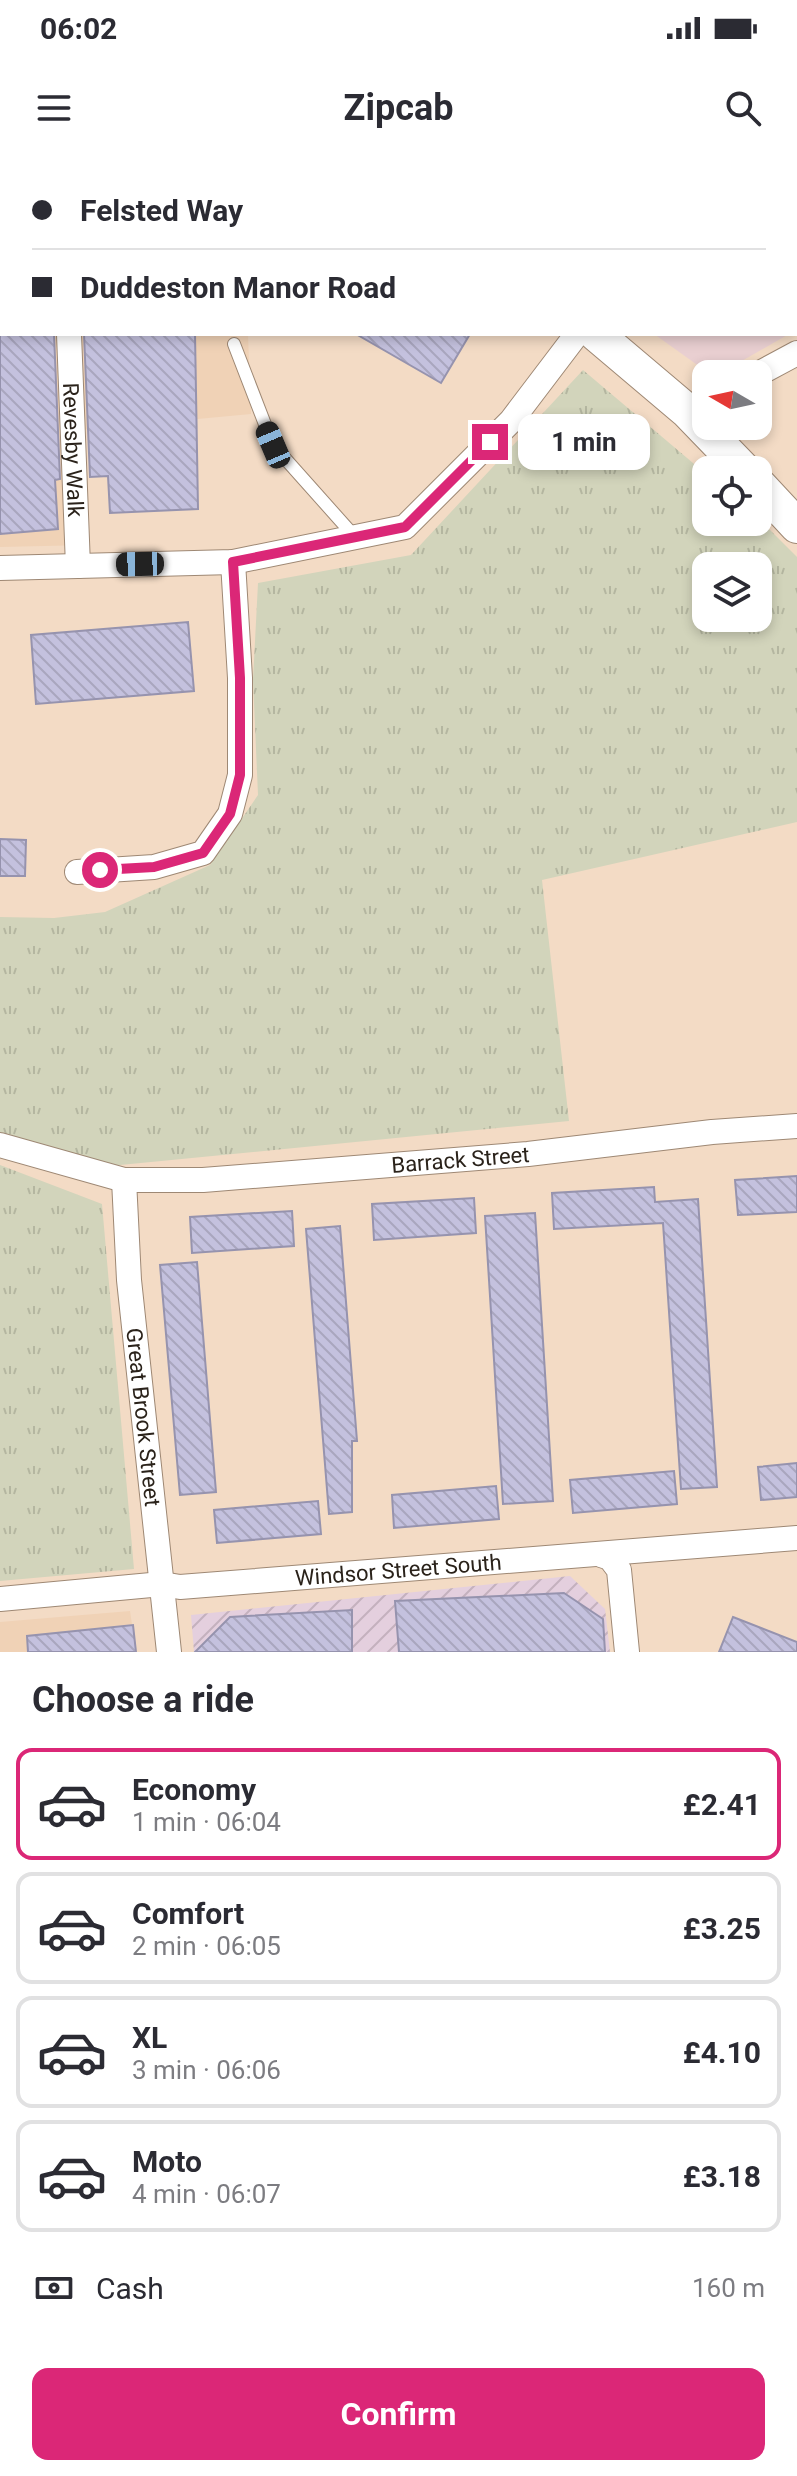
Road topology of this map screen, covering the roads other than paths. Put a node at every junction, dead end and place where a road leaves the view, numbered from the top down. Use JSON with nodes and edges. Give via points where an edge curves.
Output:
{"nodes":[{"id":1,"x":69,"y":336,"type":"edge"},
{"id":2,"x":575,"y":336,"type":"edge"},
{"id":3,"x":599,"y":336,"type":"edge"},
{"id":4,"x":234,"y":344,"type":"dead end"},
{"id":5,"x":797,"y":353,"type":"edge"},
{"id":6,"x":772,"y":366,"type":"edge"},
{"id":7,"x":692,"y":402,"type":"edge"},
{"id":8,"x":772,"y":499,"type":"edge"},
{"id":9,"x":797,"y":526,"type":"edge"},
{"id":10,"x":355,"y":537,"type":"junction"},
{"id":11,"x":233,"y":562,"type":"junction"},
{"id":12,"x":78,"y":566,"type":"junction"},
{"id":13,"x":0,"y":568,"type":"edge"},
{"id":14,"x":77,"y":872,"type":"dead end"},
{"id":15,"x":797,"y":1126,"type":"edge"},
{"id":16,"x":0,"y":1145,"type":"edge"},
{"id":17,"x":124,"y":1180,"type":"junction"},
{"id":18,"x":797,"y":1538,"type":"edge"},
{"id":19,"x":601,"y":1555,"type":"junction"},
{"id":20,"x":162,"y":1584,"type":"junction"},
{"id":21,"x":0,"y":1599,"type":"edge"},
{"id":22,"x":169,"y":1652,"type":"edge"},
{"id":23,"x":627,"y":1652,"type":"edge"}],
"edges":[{"from":1,"to":12,"type":"street","name":"Revesby Walk"},
{"from":2,"to":10,"type":"street","via":[[511,421],[405,527]]},
{"from":3,"to":7,"type":"main road"},
{"from":4,"to":10,"type":"lane","via":[[273,445]]},
{"from":5,"to":6,"type":"street"},
{"from":8,"to":9,"type":"main road"},
{"from":10,"to":11,"type":"street"},
{"from":11,"to":12,"type":"street"},
{"from":11,"to":14,"type":"street","via":[[240,775],[230,814],[203,853],[154,867]]},
{"from":12,"to":13,"type":"street"},
{"from":15,"to":17,"type":"street","name":"Barrack Street","via":[[369,1168]]},
{"from":16,"to":17,"type":"street","name":"Barrack Street"},
{"from":17,"to":20,"type":"street","name":"Great Brook Street","via":[[129,1280]]},
{"from":18,"to":19,"type":"street","name":"Windsor Street South"},
{"from":19,"to":20,"type":"street","name":"Windsor Street South","via":[[180,1587]]},
{"from":19,"to":23,"type":"street","via":[[619,1570]]},
{"from":20,"to":21,"type":"street","name":"Windsor Street South"},
{"from":20,"to":22,"type":"street","name":"Great Brook Street"}]}
